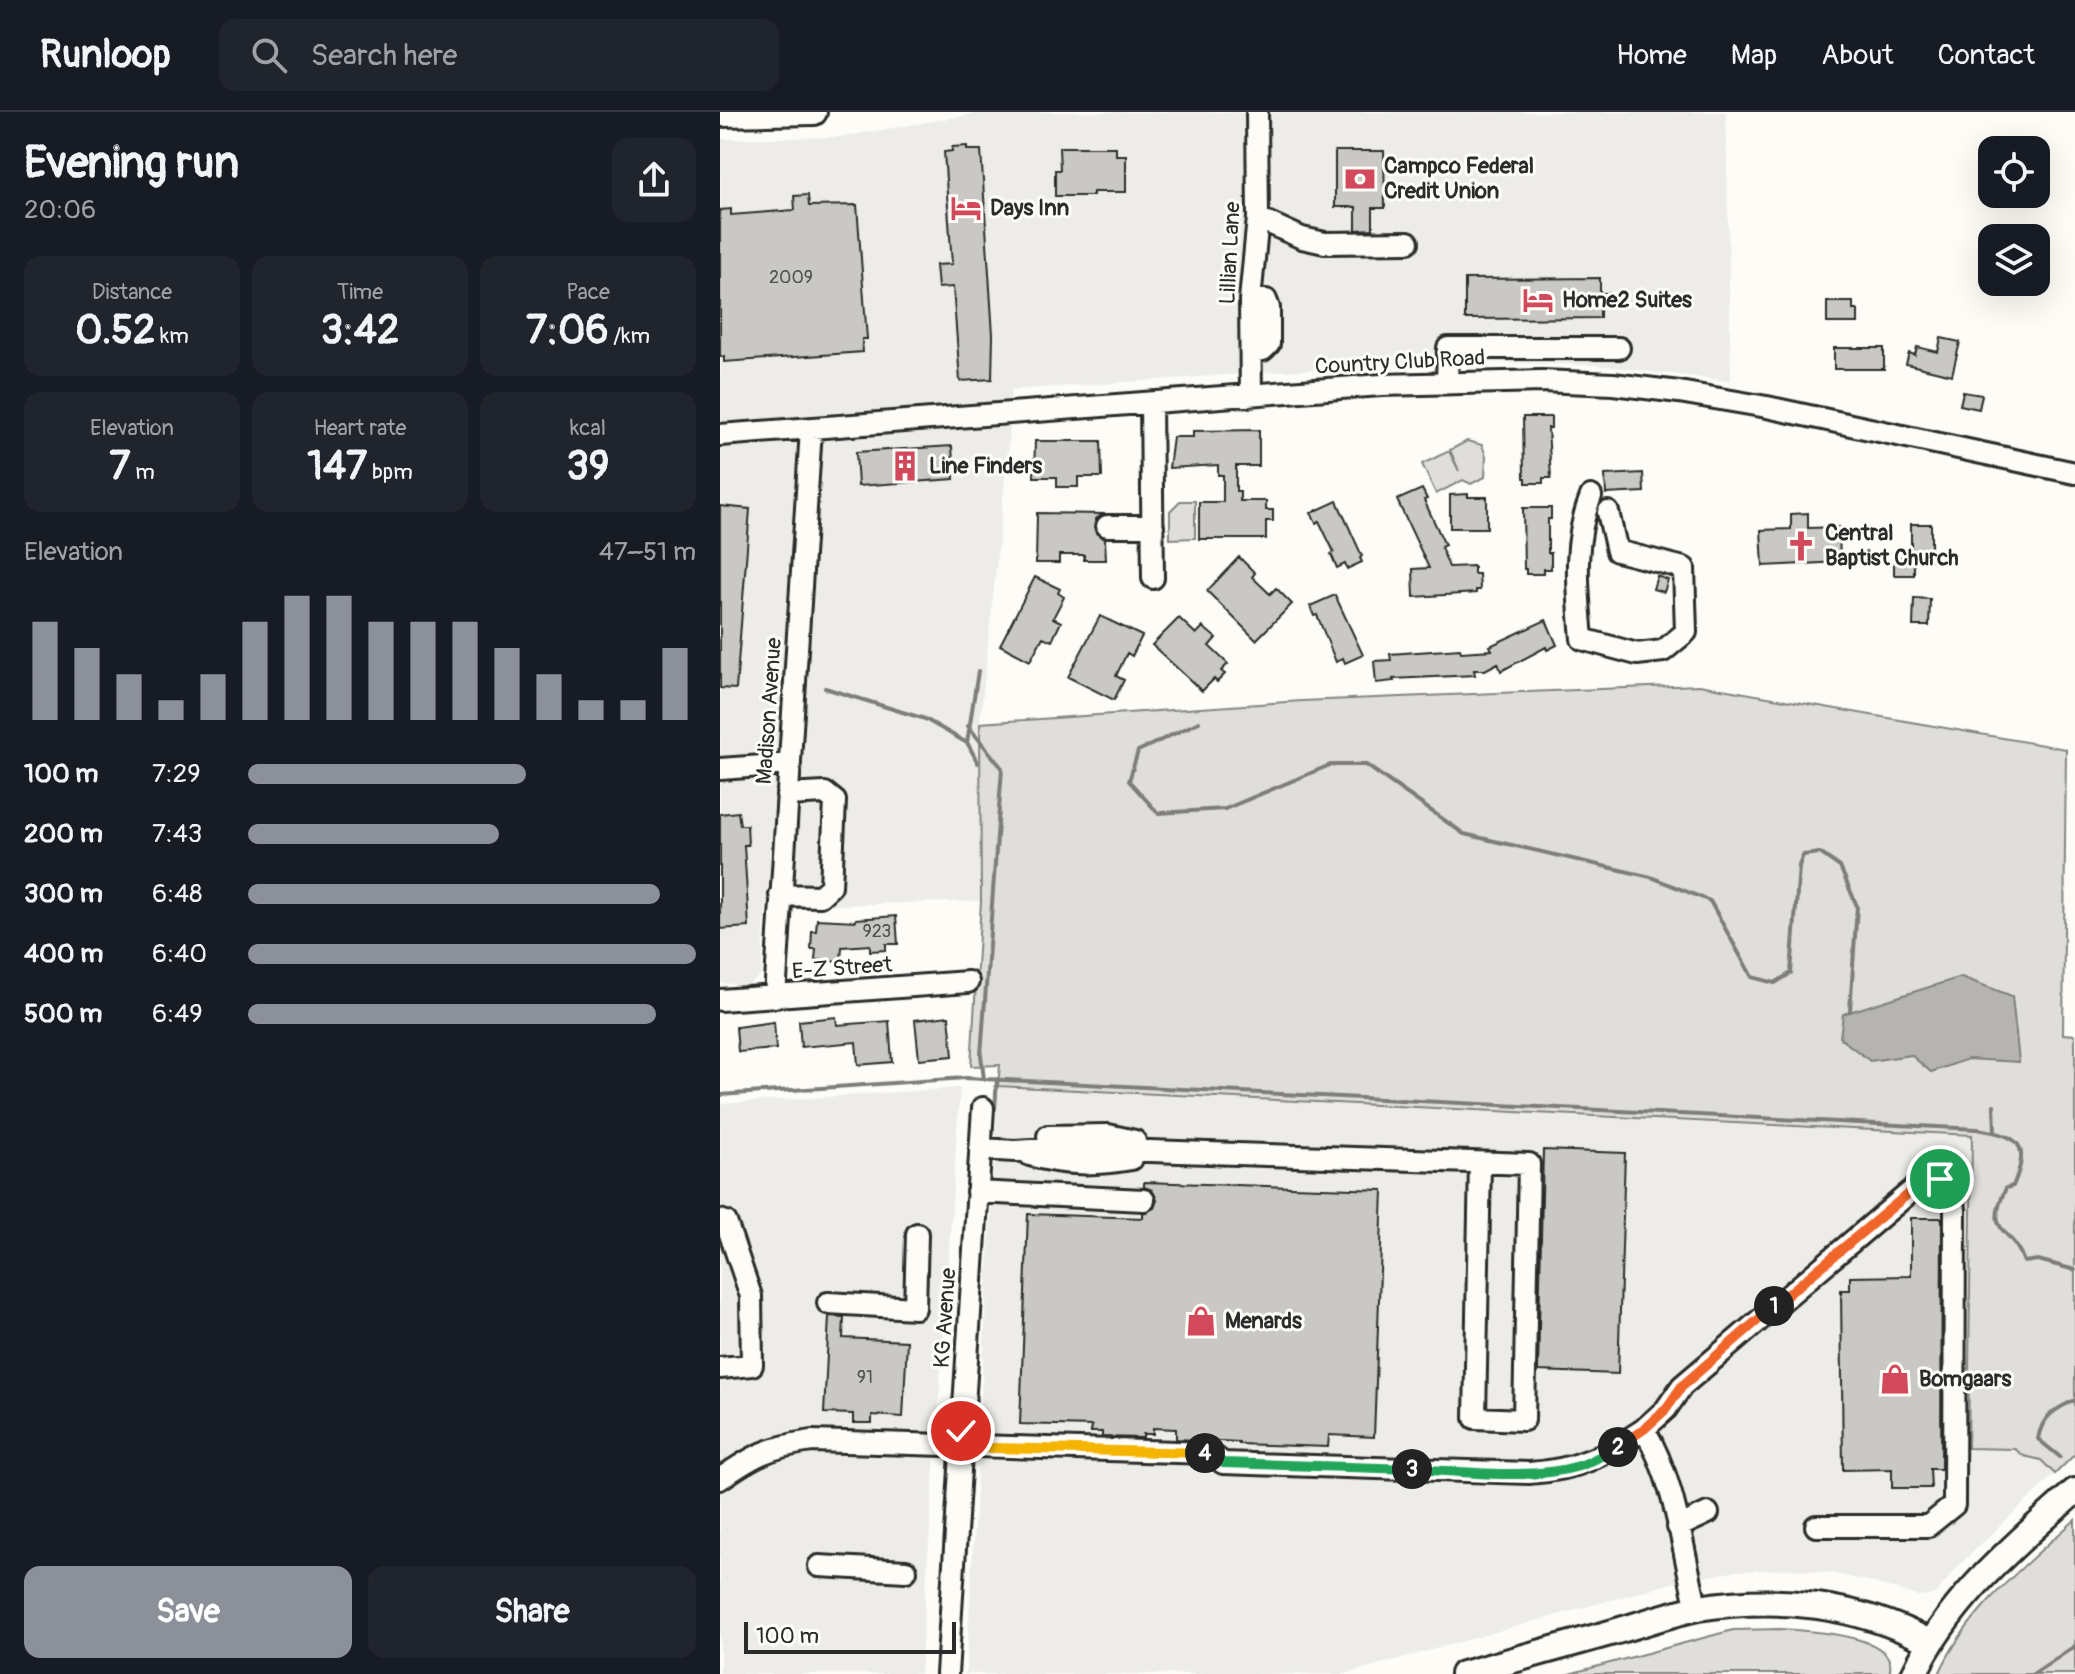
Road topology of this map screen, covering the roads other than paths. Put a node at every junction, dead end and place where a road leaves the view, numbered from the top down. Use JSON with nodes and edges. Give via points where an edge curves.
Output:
{"nodes":[{"id":1,"x":806,"y":112,"type":"edge"},
{"id":2,"x":814,"y":112,"type":"edge"},
{"id":3,"x":1257,"y":112,"type":"edge"},
{"id":4,"x":720,"y":114,"type":"edge"},
{"id":5,"x":1258,"y":218,"type":"junction"},
{"id":6,"x":1408,"y":242,"type":"dead end"},
{"id":7,"x":1619,"y":348,"type":"dead end"},
{"id":8,"x":1447,"y":383,"type":"junction"},
{"id":9,"x":1251,"y":396,"type":"junction"},
{"id":10,"x":1151,"y":404,"type":"junction"},
{"id":11,"x":811,"y":429,"type":"junction"},
{"id":12,"x":720,"y":435,"type":"edge"},
{"id":13,"x":2075,"y":473,"type":"edge"},
{"id":14,"x":1591,"y":496,"type":"dead end"},
{"id":15,"x":1608,"y":512,"type":"dead end"},
{"id":16,"x":1107,"y":526,"type":"dead end"},
{"id":17,"x":1153,"y":526,"type":"junction"},
{"id":18,"x":1153,"y":578,"type":"dead end"},
{"id":19,"x":790,"y":764,"type":"junction"},
{"id":20,"x":720,"y":769,"type":"edge"},
{"id":21,"x":787,"y":795,"type":"junction"},
{"id":22,"x":780,"y":895,"type":"junction"},
{"id":23,"x":968,"y":982,"type":"dead end"},
{"id":24,"x":775,"y":997,"type":"junction"},
{"id":25,"x":720,"y":1000,"type":"edge"},
{"id":26,"x":983,"y":1108,"type":"dead end"},
{"id":27,"x":980,"y":1149,"type":"junction"},
{"id":28,"x":1015,"y":1151,"type":"junction"},
{"id":29,"x":1177,"y":1151,"type":"junction"},
{"id":30,"x":1480,"y":1163,"type":"junction"},
{"id":31,"x":977,"y":1192,"type":"junction"},
{"id":32,"x":1144,"y":1200,"type":"dead end"},
{"id":33,"x":720,"y":1220,"type":"edge"},
{"id":34,"x":917,"y":1234,"type":"dead end"},
{"id":35,"x":828,"y":1303,"type":"dead end"},
{"id":36,"x":915,"y":1308,"type":"junction"},
{"id":37,"x":844,"y":1318,"type":"dead end"},
{"id":38,"x":720,"y":1368,"type":"edge"},
{"id":39,"x":1644,"y":1429,"type":"junction"},
{"id":40,"x":960,"y":1448,"type":"junction"},
{"id":41,"x":720,"y":1479,"type":"edge"},
{"id":42,"x":2075,"y":1491,"type":"edge"},
{"id":43,"x":1708,"y":1513,"type":"dead end"},
{"id":44,"x":1816,"y":1526,"type":"dead end"},
{"id":45,"x":1678,"y":1527,"type":"junction"},
{"id":46,"x":819,"y":1566,"type":"dead end"},
{"id":47,"x":906,"y":1571,"type":"dead end"},
{"id":48,"x":1697,"y":1609,"type":"junction"},
{"id":49,"x":1929,"y":1642,"type":"junction"},
{"id":50,"x":947,"y":1674,"type":"edge"},
{"id":51,"x":1463,"y":1674,"type":"edge"},
{"id":52,"x":1914,"y":1674,"type":"edge"}],
"edges":[{"from":1,"to":2,"type":"main road"},
{"from":1,"to":4,"type":"main road"},
{"from":3,"to":5,"type":"street","name":"Lillian Lane"},
{"from":5,"to":6,"type":"street","via":[[1325,243]]},
{"from":5,"to":9,"type":"street","name":"Lillian Lane","via":[[1250,300]]},
{"from":7,"to":8,"type":"street","via":[[1448,348]]},
{"from":8,"to":9,"type":"street","name":"Country Club Road"},
{"from":8,"to":13,"type":"street","name":"Country Club Road","via":[[1590,383],[1679,392]]},
{"from":9,"to":10,"type":"street","name":"Country Club Road"},
{"from":10,"to":11,"type":"street","name":"Country Club Road"},
{"from":10,"to":17,"type":"street"},
{"from":11,"to":12,"type":"street","name":"Country Club Road"},
{"from":11,"to":19,"type":"street","name":"Madison Avenue"},
{"from":14,"to":15,"type":"street","via":[[1580,522],[1577,581],[1582,639],[1637,654],[1663,651],[1686,632],[1684,568],[1617,551]]},
{"from":16,"to":17,"type":"street"},
{"from":17,"to":18,"type":"street"},
{"from":19,"to":20,"type":"street"},
{"from":19,"to":21,"type":"street","name":"Madison Avenue"},
{"from":21,"to":22,"type":"street","name":"Madison Avenue"},
{"from":21,"to":22,"type":"street","via":[[825,793],[835,801],[831,886],[820,896]]},
{"from":22,"to":24,"type":"street","name":"Madison Avenue"},
{"from":23,"to":24,"type":"street","name":"E-Z Street"},
{"from":24,"to":25,"type":"street","name":"E-Z Street"},
{"from":26,"to":27,"type":"street","name":"KG Avenue"},
{"from":27,"to":28,"type":"street"},
{"from":27,"to":31,"type":"street","name":"KG Avenue"},
{"from":28,"to":29,"type":"street","via":[[1052,1162],[1096,1165]]},
{"from":28,"to":29,"type":"street","via":[[1048,1135],[1079,1134]]},
{"from":29,"to":30,"type":"street"},
{"from":30,"to":30,"type":"street","via":[[1529,1164],[1524,1420],[1475,1418]]},
{"from":31,"to":32,"type":"street"},
{"from":31,"to":40,"type":"street","name":"KG Avenue"},
{"from":33,"to":38,"type":"street","via":[[726,1222],[751,1296],[752,1365]]},
{"from":34,"to":36,"type":"street"},
{"from":35,"to":36,"type":"street"},
{"from":36,"to":37,"type":"street","via":[[897,1320]]},
{"from":39,"to":40,"type":"street","via":[[1583,1465],[1529,1473],[1223,1463],[1210,1453]]},
{"from":39,"to":44,"type":"street","via":[[1692,1377],[1909,1193],[1925,1181],[1940,1179],[1952,1186],[1955,1210],[1954,1505],[1928,1526]]},
{"from":39,"to":45,"type":"street","via":[[1658,1452]]},
{"from":40,"to":41,"type":"street","via":[[812,1441],[753,1456]]},
{"from":40,"to":50,"type":"street","name":"KG Avenue"},
{"from":42,"to":49,"type":"main road","via":[[1985,1573]]},
{"from":43,"to":45,"type":"street"},
{"from":45,"to":48,"type":"street"},
{"from":46,"to":47,"type":"street"},
{"from":48,"to":49,"type":"main road","via":[[1811,1603],[1854,1612]]},
{"from":48,"to":51,"type":"main road"},
{"from":49,"to":52,"type":"main road"}]}
